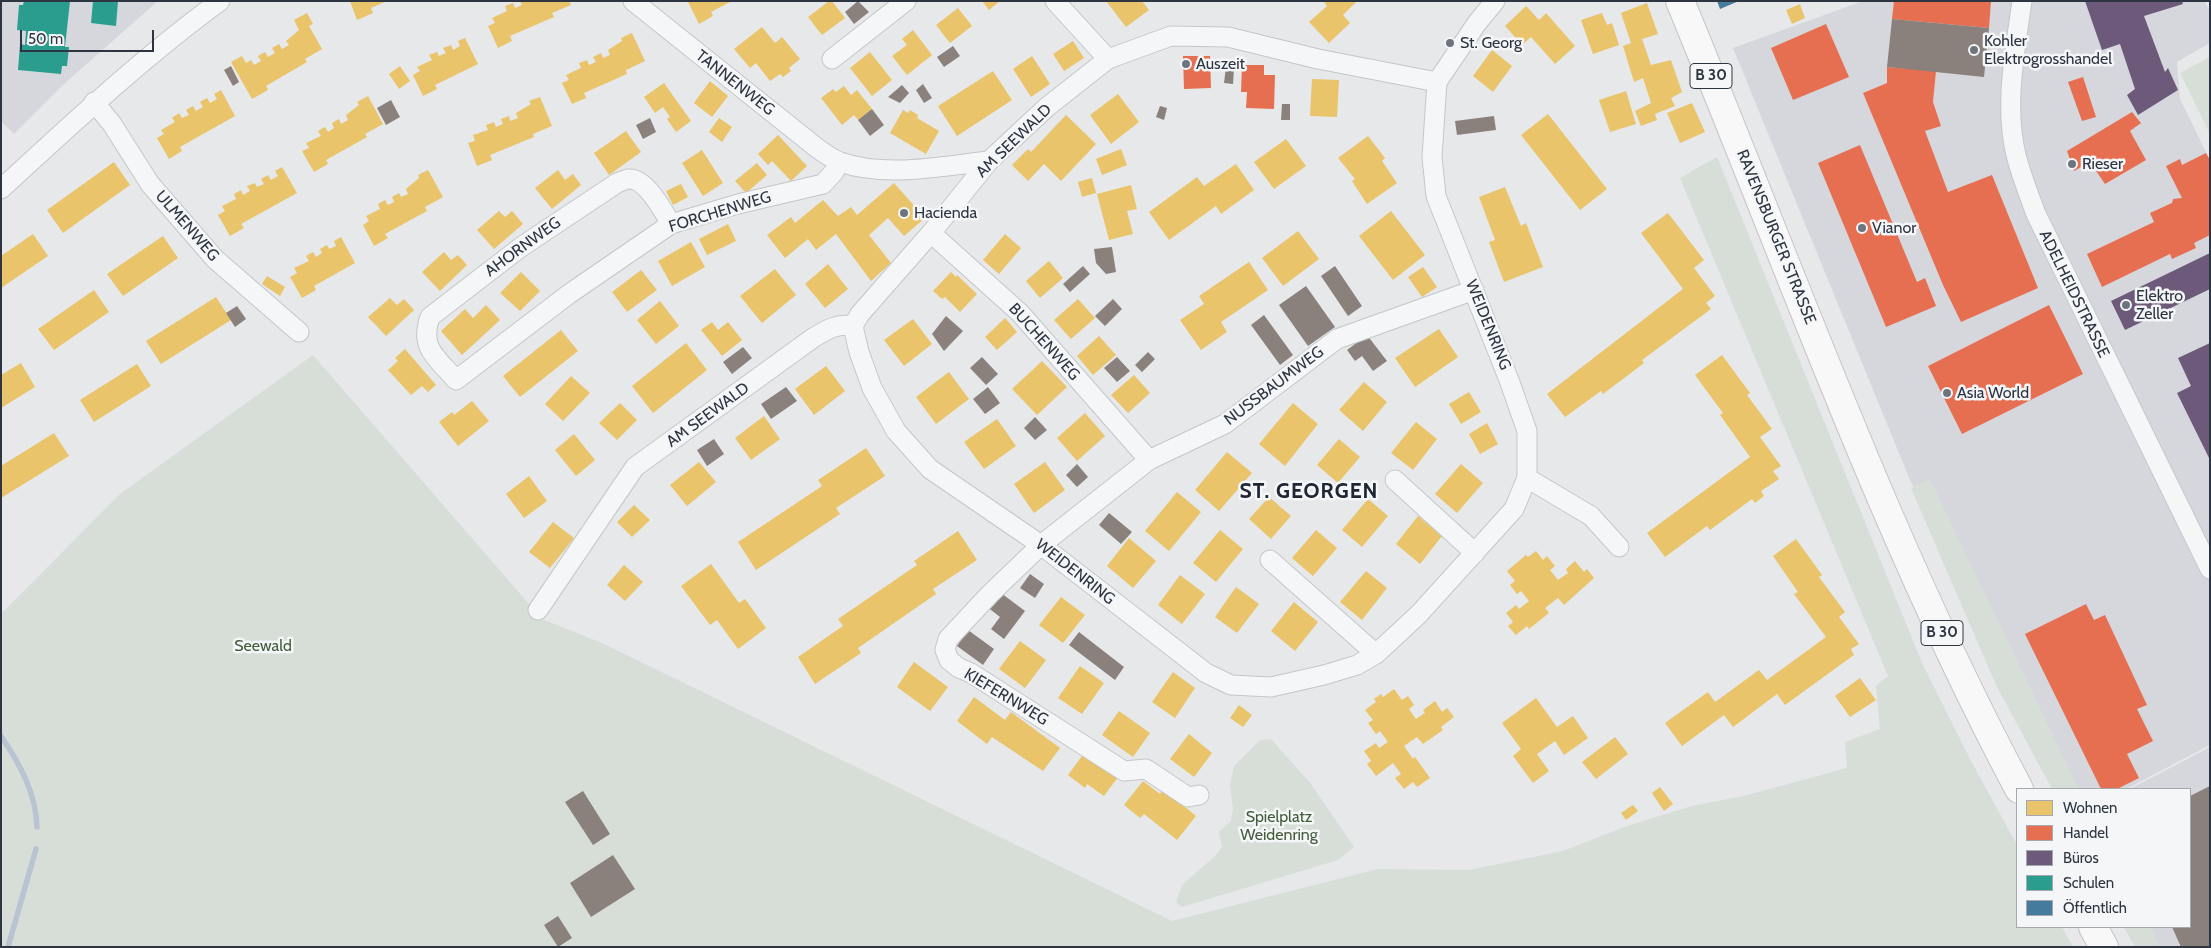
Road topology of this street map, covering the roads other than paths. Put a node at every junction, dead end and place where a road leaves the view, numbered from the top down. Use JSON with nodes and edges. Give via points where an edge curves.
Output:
{"nodes":[{"id":1,"x":220,"y":1,"type":"edge"},
{"id":2,"x":633,"y":1,"type":"edge"},
{"id":3,"x":906,"y":1,"type":"edge"},
{"id":4,"x":1055,"y":1,"type":"edge"},
{"id":5,"x":1495,"y":1,"type":"edge"},
{"id":6,"x":1680,"y":1,"type":"edge"},
{"id":7,"x":2022,"y":1,"type":"edge"},
{"id":8,"x":832,"y":59,"type":"dead end"},
{"id":9,"x":1108,"y":59,"type":"junction"},
{"id":10,"x":1437,"y":82,"type":"junction"},
{"id":11,"x":94,"y":102,"type":"junction"},
{"id":12,"x":989,"y":161,"type":"junction"},
{"id":13,"x":839,"y":162,"type":"junction"},
{"id":14,"x":1,"y":189,"type":"edge"},
{"id":15,"x":671,"y":224,"type":"junction"},
{"id":16,"x":932,"y":233,"type":"junction"},
{"id":17,"x":1474,"y":290,"type":"junction"},
{"id":18,"x":854,"y":326,"type":"junction"},
{"id":19,"x":299,"y":332,"type":"dead end"},
{"id":20,"x":456,"y":380,"type":"joint"},
{"id":21,"x":1149,"y":460,"type":"junction"},
{"id":22,"x":1527,"y":478,"type":"junction"},
{"id":23,"x":1395,"y":480,"type":"dead end"},
{"id":24,"x":1041,"y":545,"type":"junction"},
{"id":25,"x":1619,"y":547,"type":"dead end"},
{"id":26,"x":1475,"y":553,"type":"junction"},
{"id":27,"x":1270,"y":560,"type":"dead end"},
{"id":28,"x":2210,"y":569,"type":"edge"},
{"id":29,"x":538,"y":610,"type":"dead end"},
{"id":30,"x":1376,"y":654,"type":"junction"},
{"id":31,"x":2018,"y":788,"type":"edge"},
{"id":32,"x":1199,"y":794,"type":"dead end"},
{"id":33,"x":2094,"y":928,"type":"edge"},
{"id":34,"x":2104,"y":947,"type":"edge"}],
"edges":[{"from":1,"to":11,"type":"street"},
{"from":2,"to":13,"type":"street","name":"TANNENWEG","via":[[817,148]]},
{"from":3,"to":8,"type":"street"},
{"from":4,"to":9,"type":"street"},
{"from":5,"to":10,"type":"street"},
{"from":6,"to":31,"type":"main road","name":"RAVENSBURGER STRASSE","number":"B 30","via":[[1871,473],[1954,660]]},
{"from":7,"to":28,"type":"street","name":"ADELHEIDSTRASSE","via":[[2010,96],[2016,154],[2022,176],[2036,214]]},
{"from":9,"to":10,"type":"street","name":"AM SEEWALD","via":[[1171,36],[1228,37],[1318,59]]},
{"from":9,"to":12,"type":"street","name":"AM SEEWALD","via":[[1047,107]]},
{"from":10,"to":17,"type":"street","name":"WEIDENRING","via":[[1432,156],[1436,196]]},
{"from":11,"to":14,"type":"street"},
{"from":11,"to":19,"type":"street","name":"ULMENWEG","via":[[150,184],[214,259]]},
{"from":12,"to":13,"type":"street","via":[[908,169],[868,168]]},
{"from":12,"to":16,"type":"street","name":"AM SEEWALD"},
{"from":13,"to":15,"type":"street","name":"FORCHENWEG","via":[[823,184]]},
{"from":15,"to":20,"type":"street","name":"FORCHENWEG","via":[[569,294]]},
{"from":15,"to":20,"type":"street","name":"AHORNWEG","via":[[649,191],[639,181],[629,179],[616,183],[521,248],[430,318],[426,341]]},
{"from":16,"to":18,"type":"street","name":"AM SEEWALD","via":[[879,291]]},
{"from":16,"to":21,"type":"street","name":"BUCHENWEG","via":[[1020,313]]},
{"from":17,"to":21,"type":"street","name":"NUSSBAUMWEG","via":[[1338,339],[1225,424]]},
{"from":17,"to":22,"type":"street","name":"WEIDENRING","via":[[1527,431]]},
{"from":18,"to":24,"type":"street","name":"WEIDENRING","via":[[872,388],[896,431],[930,469]]},
{"from":18,"to":29,"type":"street","name":"AM SEEWALD","via":[[842,324],[812,338],[635,468]]},
{"from":21,"to":24,"type":"street","name":"NUSSBAUMWEG"},
{"from":22,"to":25,"type":"street","via":[[1591,516]]},
{"from":22,"to":26,"type":"street","name":"WEIDENRING","via":[[1514,509]]},
{"from":23,"to":26,"type":"street"},
{"from":24,"to":30,"type":"street","name":"WEIDENRING","via":[[1206,673],[1232,684],[1271,687],[1357,665]]},
{"from":24,"to":32,"type":"street","name":"KIEFERNWEG","via":[[948,638],[945,650],[949,660],[1124,771],[1146,769],[1188,797]]},
{"from":26,"to":30,"type":"street","name":"WEIDENRING"},
{"from":27,"to":30,"type":"street"},
{"from":33,"to":34,"type":"main road"}]}
